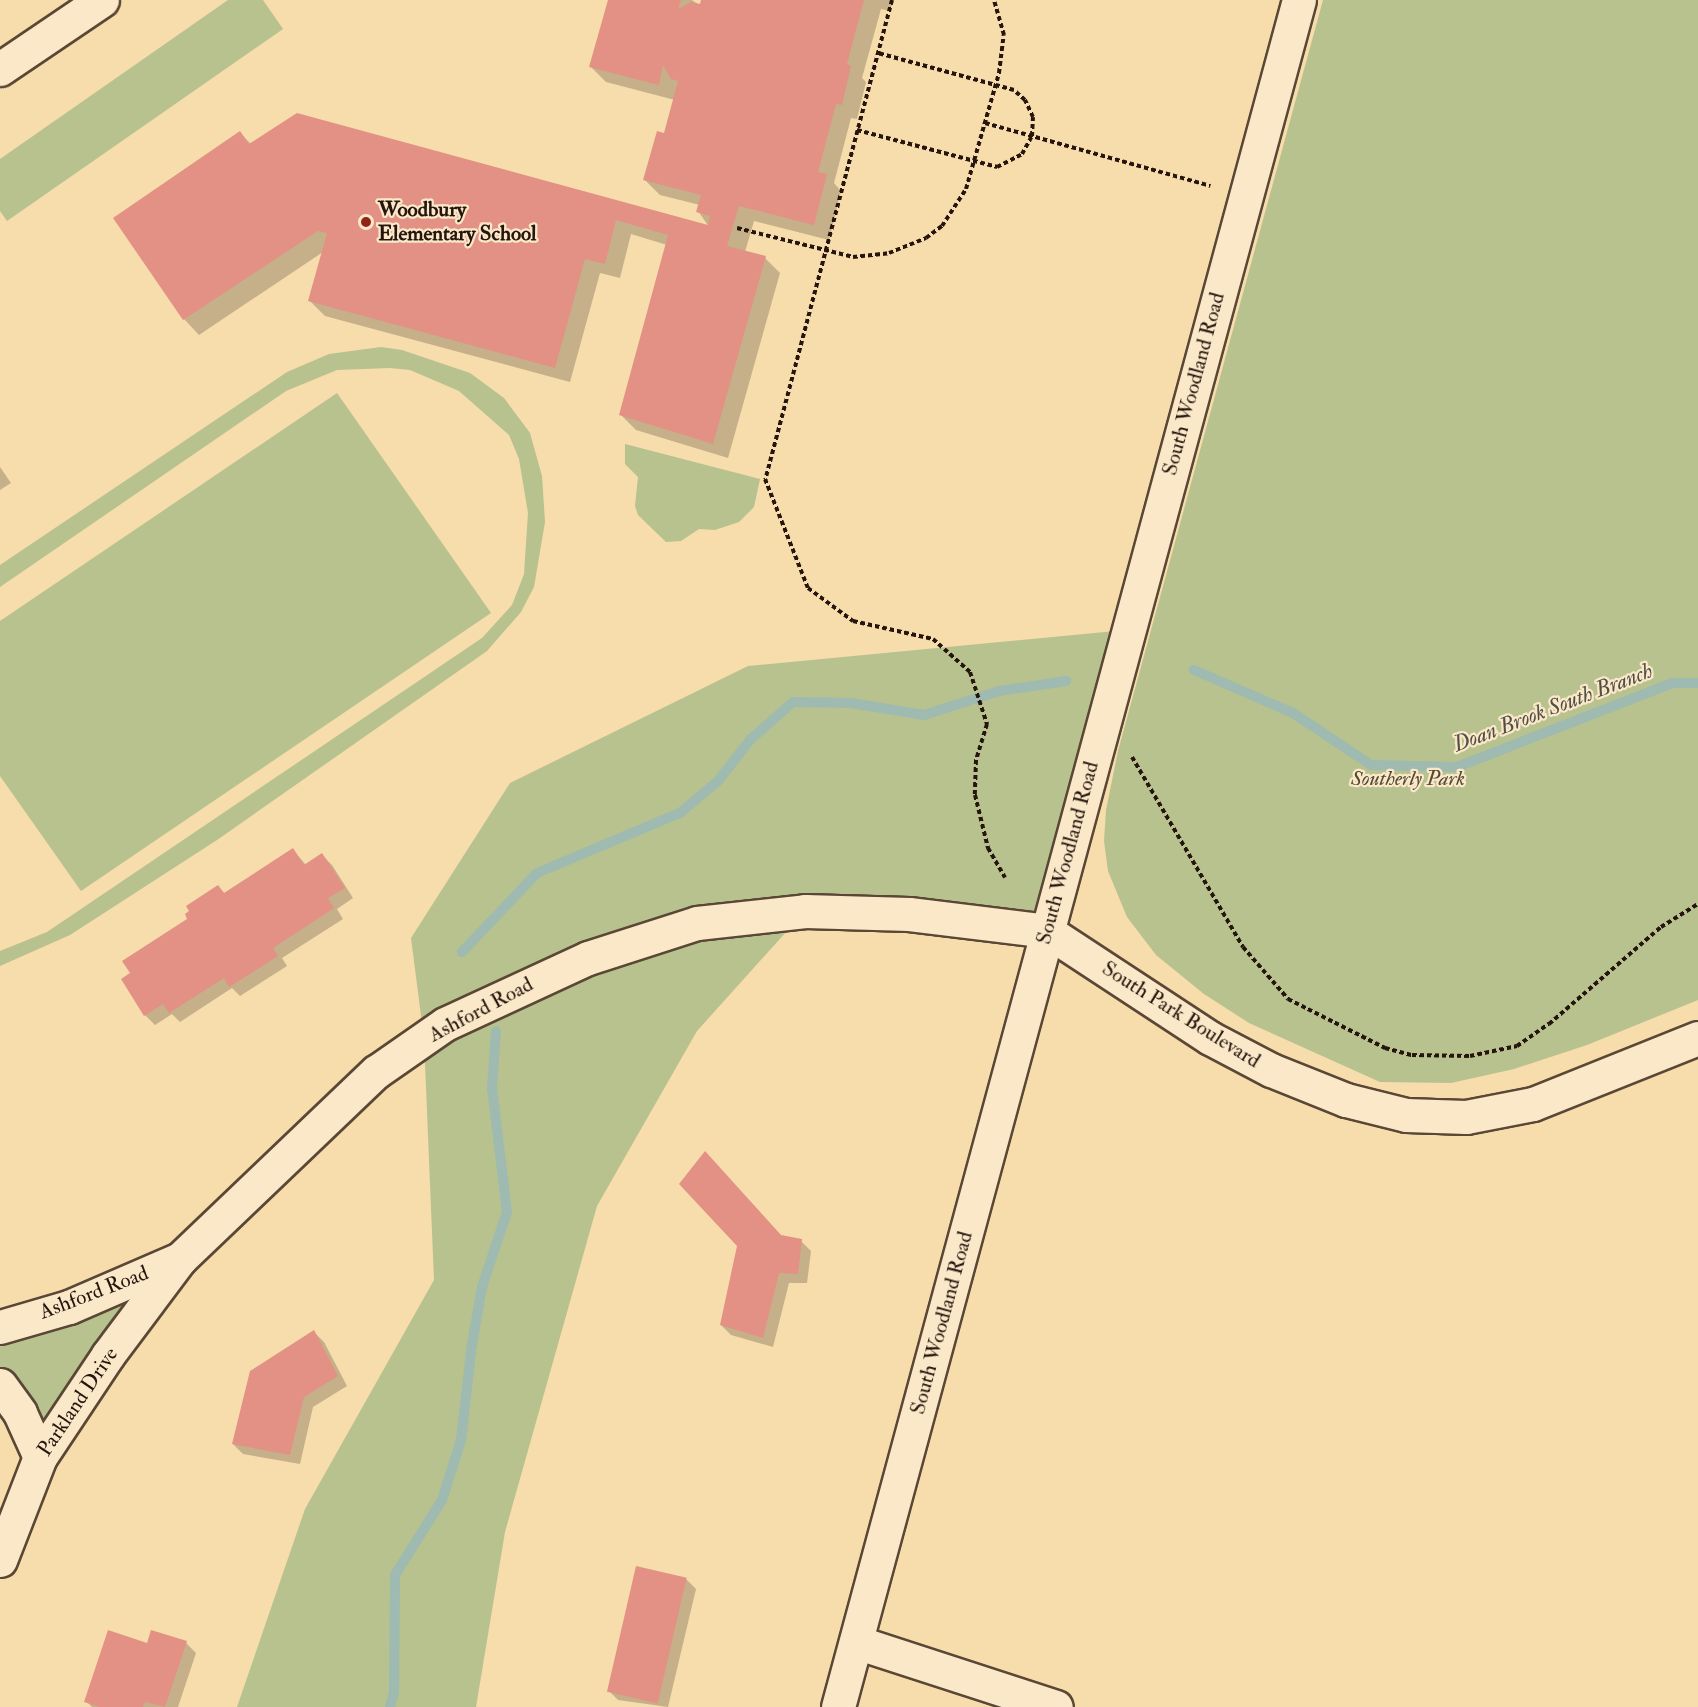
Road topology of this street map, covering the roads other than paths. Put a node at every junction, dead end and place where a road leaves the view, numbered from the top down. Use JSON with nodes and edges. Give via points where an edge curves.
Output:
{"nodes":[{"id":1,"x":102,"y":0,"type":"edge"},
{"id":2,"x":1299,"y":0,"type":"edge"},
{"id":3,"x":0,"y":69,"type":"edge"},
{"id":4,"x":1047,"y":931,"type":"junction"},
{"id":5,"x":1698,"y":1038,"type":"edge"},
{"id":6,"x":180,"y":1259,"type":"junction"},
{"id":7,"x":0,"y":1327,"type":"edge"},
{"id":8,"x":0,"y":1385,"type":"edge"},
{"id":9,"x":40,"y":1457,"type":"junction"},
{"id":10,"x":0,"y":1560,"type":"edge"},
{"id":11,"x":856,"y":1642,"type":"junction"},
{"id":12,"x":838,"y":1707,"type":"edge"},
{"id":13,"x":1056,"y":1707,"type":"edge"}],
"edges":[{"from":1,"to":3,"type":"street"},
{"from":2,"to":4,"type":"street","name":"South Woodland Road"},
{"from":4,"to":5,"type":"street","name":"South Park Boulevard","via":[[1210,1038],[1271,1070],[1346,1100],[1406,1115],[1466,1118],[1533,1104]]},
{"from":4,"to":6,"type":"street","name":"Ashford Road","via":[[909,914],[805,911],[697,923],[588,958],[446,1024],[376,1072]]},
{"from":4,"to":11,"type":"street","name":"South Woodland Road"},
{"from":6,"to":7,"type":"street","name":"Ashford Road","via":[[69,1307]]},
{"from":6,"to":9,"type":"street","name":"Parkland Drive","via":[[108,1355]]},
{"from":8,"to":9,"type":"street","via":[[20,1413]]},
{"from":9,"to":10,"type":"street","name":"Parkland Drive"},
{"from":11,"to":12,"type":"street","name":"South Woodland Road"},
{"from":11,"to":13,"type":"street"}]}
